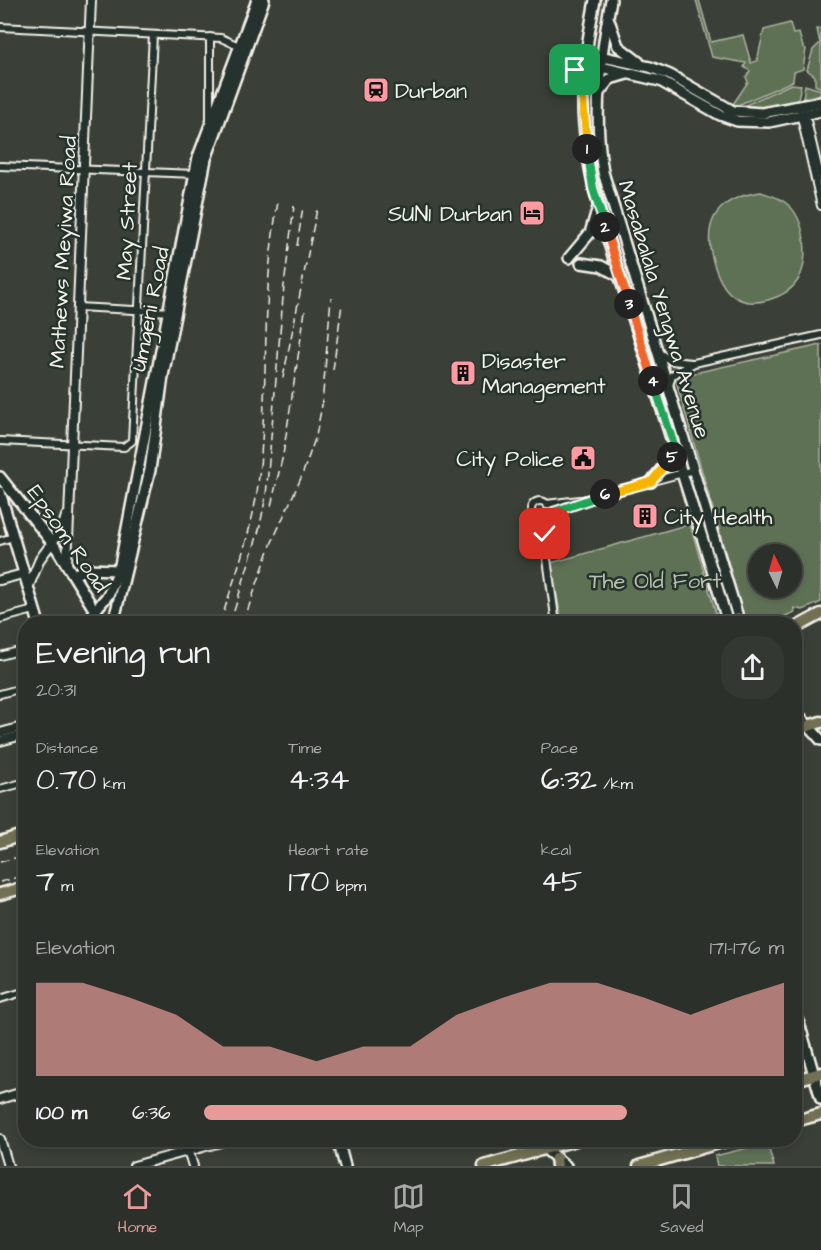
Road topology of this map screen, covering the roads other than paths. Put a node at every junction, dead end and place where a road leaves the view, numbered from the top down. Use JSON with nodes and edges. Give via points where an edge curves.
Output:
{"nodes":[{"id":1,"x":92,"y":0,"type":"edge"},
{"id":2,"x":257,"y":0,"type":"edge"},
{"id":3,"x":264,"y":0,"type":"edge"},
{"id":4,"x":595,"y":0,"type":"edge"},
{"id":5,"x":610,"y":0,"type":"edge"},
{"id":6,"x":609,"y":11,"type":"junction"},
{"id":7,"x":0,"y":27,"type":"edge"},
{"id":8,"x":90,"y":32,"type":"junction"},
{"id":9,"x":153,"y":35,"type":"junction"},
{"id":10,"x":210,"y":37,"type":"junction"},
{"id":11,"x":239,"y":46,"type":"junction"},
{"id":12,"x":585,"y":53,"type":"junction"},
{"id":13,"x":568,"y":58,"type":"dead end"},
{"id":14,"x":600,"y":62,"type":"junction"},
{"id":15,"x":584,"y":63,"type":"junction"},
{"id":16,"x":648,"y":72,"type":"junction"},
{"id":17,"x":582,"y":88,"type":"junction"},
{"id":18,"x":598,"y":95,"type":"junction"},
{"id":19,"x":821,"y":102,"type":"edge"},
{"id":20,"x":802,"y":110,"type":"junction"},
{"id":21,"x":821,"y":111,"type":"edge"},
{"id":22,"x":210,"y":123,"type":"junction"},
{"id":23,"x":0,"y":165,"type":"edge"},
{"id":24,"x":84,"y":170,"type":"junction"},
{"id":25,"x":146,"y":172,"type":"junction"},
{"id":26,"x":195,"y":174,"type":"junction"},
{"id":27,"x":821,"y":180,"type":"edge"},
{"id":28,"x":598,"y":205,"type":"junction"},
{"id":29,"x":821,"y":206,"type":"edge"},
{"id":30,"x":569,"y":258,"type":"dead end"},
{"id":31,"x":581,"y":263,"type":"dead end"},
{"id":32,"x":619,"y":276,"type":"junction"},
{"id":33,"x":77,"y":307,"type":"junction"},
{"id":34,"x":139,"y":310,"type":"junction"},
{"id":35,"x":172,"y":311,"type":"junction"},
{"id":36,"x":821,"y":335,"type":"edge"},
{"id":37,"x":657,"y":351,"type":"junction"},
{"id":38,"x":694,"y":363,"type":"junction"},
{"id":39,"x":159,"y":375,"type":"junction"},
{"id":40,"x":668,"y":387,"type":"junction"},
{"id":41,"x":0,"y":441,"type":"edge"},
{"id":42,"x":70,"y":445,"type":"junction"},
{"id":43,"x":676,"y":451,"type":"junction"},
{"id":44,"x":139,"y":468,"type":"junction"},
{"id":45,"x":150,"y":470,"type":"junction"},
{"id":46,"x":694,"y":470,"type":"junction"},
{"id":47,"x":684,"y":473,"type":"junction"},
{"id":48,"x":0,"y":477,"type":"edge"},
{"id":49,"x":651,"y":482,"type":"junction"},
{"id":50,"x":0,"y":492,"type":"edge"},
{"id":51,"x":586,"y":499,"type":"junction"},
{"id":52,"x":546,"y":504,"type":"junction"},
{"id":53,"x":68,"y":506,"type":"junction"},
{"id":54,"x":3,"y":509,"type":"edge"},
{"id":55,"x":547,"y":515,"type":"junction"},
{"id":56,"x":536,"y":519,"type":"junction"},
{"id":57,"x":13,"y":537,"type":"junction"},
{"id":58,"x":544,"y":537,"type":"junction"},
{"id":59,"x":0,"y":541,"type":"edge"},
{"id":60,"x":52,"y":543,"type":"junction"},
{"id":61,"x":67,"y":564,"type":"junction"},
{"id":62,"x":118,"y":570,"type":"junction"},
{"id":63,"x":23,"y":574,"type":"junction"},
{"id":64,"x":74,"y":574,"type":"junction"},
{"id":65,"x":0,"y":580,"type":"edge"},
{"id":66,"x":28,"y":588,"type":"junction"},
{"id":67,"x":34,"y":610,"type":"junction"},
{"id":68,"x":96,"y":610,"type":"junction"},
{"id":69,"x":821,"y":614,"type":"edge"},
{"id":70,"x":36,"y":616,"type":"edge"},
{"id":71,"x":91,"y":616,"type":"edge"},
{"id":72,"x":99,"y":616,"type":"edge"},
{"id":73,"x":115,"y":616,"type":"edge"},
{"id":74,"x":555,"y":616,"type":"edge"},
{"id":75,"x":735,"y":616,"type":"edge"},
{"id":76,"x":735,"y":616,"type":"edge"},
{"id":77,"x":0,"y":619,"type":"edge"},
{"id":78,"x":802,"y":624,"type":"edge"},
{"id":79,"x":18,"y":651,"type":"edge"},
{"id":80,"x":0,"y":656,"type":"edge"},
{"id":81,"x":18,"y":689,"type":"edge"},
{"id":82,"x":0,"y":694,"type":"edge"},
{"id":83,"x":802,"y":719,"type":"edge"},
{"id":84,"x":821,"y":722,"type":"edge"},
{"id":85,"x":808,"y":726,"type":"junction"},
{"id":86,"x":802,"y":728,"type":"edge"},
{"id":87,"x":18,"y":729,"type":"edge"},
{"id":88,"x":18,"y":735,"type":"edge"},
{"id":89,"x":3,"y":736,"type":"edge"},
{"id":90,"x":821,"y":740,"type":"edge"},
{"id":91,"x":18,"y":784,"type":"edge"},
{"id":92,"x":0,"y":789,"type":"edge"},
{"id":93,"x":18,"y":836,"type":"edge"},
{"id":94,"x":0,"y":842,"type":"edge"},
{"id":95,"x":18,"y":889,"type":"edge"},
{"id":96,"x":0,"y":894,"type":"edge"},
{"id":97,"x":18,"y":993,"type":"edge"},
{"id":98,"x":0,"y":999,"type":"edge"},
{"id":99,"x":802,"y":1030,"type":"edge"},
{"id":100,"x":817,"y":1074,"type":"edge"},
{"id":101,"x":802,"y":1078,"type":"edge"},
{"id":102,"x":18,"y":1094,"type":"edge"},
{"id":103,"x":0,"y":1099,"type":"edge"},
{"id":104,"x":821,"y":1099,"type":"edge"},
{"id":105,"x":821,"y":1114,"type":"edge"},
{"id":106,"x":802,"y":1119,"type":"edge"},
{"id":107,"x":0,"y":1139,"type":"edge"},
{"id":108,"x":188,"y":1147,"type":"edge"},
{"id":109,"x":203,"y":1147,"type":"edge"},
{"id":110,"x":340,"y":1147,"type":"edge"},
{"id":111,"x":543,"y":1147,"type":"edge"},
{"id":112,"x":552,"y":1147,"type":"edge"},
{"id":113,"x":705,"y":1147,"type":"edge"},
{"id":114,"x":545,"y":1149,"type":"junction"},
{"id":115,"x":189,"y":1151,"type":"junction"},
{"id":116,"x":557,"y":1162,"type":"edge"},
{"id":117,"x":8,"y":1166,"type":"edge"},
{"id":118,"x":134,"y":1166,"type":"edge"},
{"id":119,"x":193,"y":1166,"type":"edge"},
{"id":120,"x":345,"y":1166,"type":"edge"},
{"id":121,"x":484,"y":1166,"type":"edge"},
{"id":122,"x":566,"y":1166,"type":"edge"},
{"id":123,"x":639,"y":1166,"type":"edge"}],
"edges":[{"from":1,"to":8,"type":"street","name":"Mathews Meyiwa Road"},
{"from":2,"to":11,"type":"main road","name":"Umgeni Road"},
{"from":3,"to":35,"type":"main road","name":"Umgeni Road","via":[[208,149]]},
{"from":4,"to":12,"type":"main road","name":"Masabalala Yengwa Avenue"},
{"from":5,"to":6,"type":"main road","name":"Masabalala Yengwa Avenue"},
{"from":6,"to":14,"type":"main road","name":"Masabalala Yengwa Avenue"},
{"from":6,"to":16,"type":"main road","via":[[611,32],[618,46]]},
{"from":7,"to":8,"type":"street"},
{"from":8,"to":9,"type":"street"},
{"from":8,"to":24,"type":"street","name":"Mathews Meyiwa Road"},
{"from":9,"to":10,"type":"street"},
{"from":9,"to":25,"type":"street","name":"May Street"},
{"from":10,"to":11,"type":"street","via":[[227,39]]},
{"from":10,"to":22,"type":"street"},
{"from":11,"to":22,"type":"main road","name":"Umgeni Road"},
{"from":12,"to":14,"type":"main road"},
{"from":12,"to":15,"type":"main road","name":"Masabalala Yengwa Avenue"},
{"from":13,"to":17,"type":"main road"},
{"from":14,"to":15,"type":"main road"},
{"from":14,"to":16,"type":"main road"},
{"from":14,"to":18,"type":"main road","name":"Masabalala Yengwa Avenue"},
{"from":15,"to":17,"type":"main road","name":"Masabalala Yengwa Avenue"},
{"from":16,"to":18,"type":"main road","via":[[616,76]]},
{"from":16,"to":20,"type":"main road","via":[[720,116],[737,121],[769,122]]},
{"from":17,"to":28,"type":"main road","name":"Masabalala Yengwa Avenue","via":[[588,160]]},
{"from":18,"to":37,"type":"main road","name":"Masabalala Yengwa Avenue","via":[[603,172]]},
{"from":19,"to":20,"type":"main road"},
{"from":20,"to":21,"type":"main road"},
{"from":20,"to":27,"type":"street"},
{"from":20,"to":29,"type":"street"},
{"from":22,"to":26,"type":"main road","name":"Umgeni Road"},
{"from":23,"to":24,"type":"street"},
{"from":24,"to":25,"type":"street"},
{"from":24,"to":33,"type":"street","name":"Mathews Meyiwa Road"},
{"from":25,"to":26,"type":"street"},
{"from":25,"to":34,"type":"street","name":"May Street"},
{"from":26,"to":35,"type":"main road","name":"Umgeni Road"},
{"from":28,"to":30,"type":"main road","via":[[590,233]]},
{"from":28,"to":32,"type":"main road","name":"Masabalala Yengwa Avenue"},
{"from":31,"to":32,"type":"main road","via":[[601,266]]},
{"from":32,"to":43,"type":"main road","name":"Masabalala Yengwa Avenue"},
{"from":33,"to":34,"type":"street"},
{"from":33,"to":42,"type":"street","name":"Mathews Meyiwa Road"},
{"from":34,"to":35,"type":"street"},
{"from":34,"to":42,"type":"street","name":"May Street","via":[[130,444]]},
{"from":35,"to":39,"type":"main road","name":"Umgeni Road"},
{"from":36,"to":38,"type":"street"},
{"from":37,"to":38,"type":"street","via":[[671,361]]},
{"from":37,"to":40,"type":"main road","name":"Masabalala Yengwa Avenue"},
{"from":38,"to":40,"type":"street","via":[[672,375]]},
{"from":39,"to":44,"type":"main road","name":"Umgeni Road"},
{"from":39,"to":45,"type":"main road","name":"Umgeni Road"},
{"from":40,"to":46,"type":"main road","name":"Masabalala Yengwa Avenue"},
{"from":41,"to":42,"type":"street"},
{"from":42,"to":53,"type":"street","name":"Mathews Meyiwa Road"},
{"from":43,"to":47,"type":"main road","name":"Masabalala Yengwa Avenue"},
{"from":43,"to":49,"type":"main road"},
{"from":44,"to":45,"type":"main road"},
{"from":44,"to":62,"type":"main road","name":"Umgeni Road"},
{"from":45,"to":73,"type":"main road","name":"Umgeni Road"},
{"from":46,"to":47,"type":"street"},
{"from":46,"to":75,"type":"main road","name":"Masabalala Yengwa Avenue"},
{"from":47,"to":49,"type":"street"},
{"from":47,"to":76,"type":"main road","name":"Masabalala Yengwa Avenue"},
{"from":48,"to":60,"type":"main road","name":"Epsom Road"},
{"from":49,"to":51,"type":"street"},
{"from":50,"to":54,"type":"main road"},
{"from":51,"to":52,"type":"street"},
{"from":51,"to":55,"type":"street"},
{"from":52,"to":55,"type":"street"},
{"from":52,"to":56,"type":"street","via":[[541,501],[532,505]]},
{"from":53,"to":60,"type":"street","name":"Mathews Meyiwa Road","via":[[62,530]]},
{"from":53,"to":61,"type":"street","name":"Mathews Meyiwa Road"},
{"from":54,"to":57,"type":"main road"},
{"from":55,"to":56,"type":"street"},
{"from":55,"to":58,"type":"street"},
{"from":56,"to":58,"type":"street"},
{"from":57,"to":59,"type":"street"},
{"from":57,"to":63,"type":"main road"},
{"from":58,"to":74,"type":"street"},
{"from":60,"to":61,"type":"main road","name":"Epsom Road"},
{"from":60,"to":66,"type":"street","name":"Mathews Meyiwa Road"},
{"from":61,"to":64,"type":"main road","name":"Epsom Road"},
{"from":62,"to":64,"type":"main road","via":[[85,569]]},
{"from":62,"to":68,"type":"main road","name":"Umgeni Road","via":[[112,589]]},
{"from":63,"to":65,"type":"street"},
{"from":63,"to":66,"type":"main road"},
{"from":64,"to":68,"type":"main road","name":"Epsom Road"},
{"from":66,"to":67,"type":"main road"},
{"from":67,"to":70,"type":"main road"},
{"from":67,"to":77,"type":"street"},
{"from":68,"to":71,"type":"main road","name":"Umgeni Road"},
{"from":68,"to":72,"type":"main road","name":"Epsom Road"},
{"from":69,"to":78,"type":"main road"},
{"from":79,"to":80,"type":"street"},
{"from":81,"to":82,"type":"street"},
{"from":83,"to":85,"type":"main road"},
{"from":84,"to":85,"type":"main road"},
{"from":85,"to":86,"type":"main road"},
{"from":85,"to":90,"type":"main road"},
{"from":87,"to":89,"type":"street"},
{"from":88,"to":89,"type":"street"},
{"from":91,"to":92,"type":"street"},
{"from":93,"to":94,"type":"main road"},
{"from":95,"to":96,"type":"main road"},
{"from":97,"to":98,"type":"street"},
{"from":99,"to":100,"type":"main road"},
{"from":100,"to":101,"type":"main road"},
{"from":100,"to":104,"type":"main road"},
{"from":102,"to":103,"type":"street"},
{"from":105,"to":106,"type":"main road"},
{"from":107,"to":117,"type":"street"},
{"from":108,"to":115,"type":"street"},
{"from":109,"to":115,"type":"street"},
{"from":110,"to":120,"type":"main road"},
{"from":111,"to":114,"type":"main road"},
{"from":112,"to":114,"type":"main road"},
{"from":113,"to":123,"type":"main road"},
{"from":114,"to":116,"type":"main road"},
{"from":114,"to":121,"type":"main road"},
{"from":115,"to":118,"type":"street"},
{"from":115,"to":119,"type":"street"},
{"from":116,"to":122,"type":"main road"}]}
